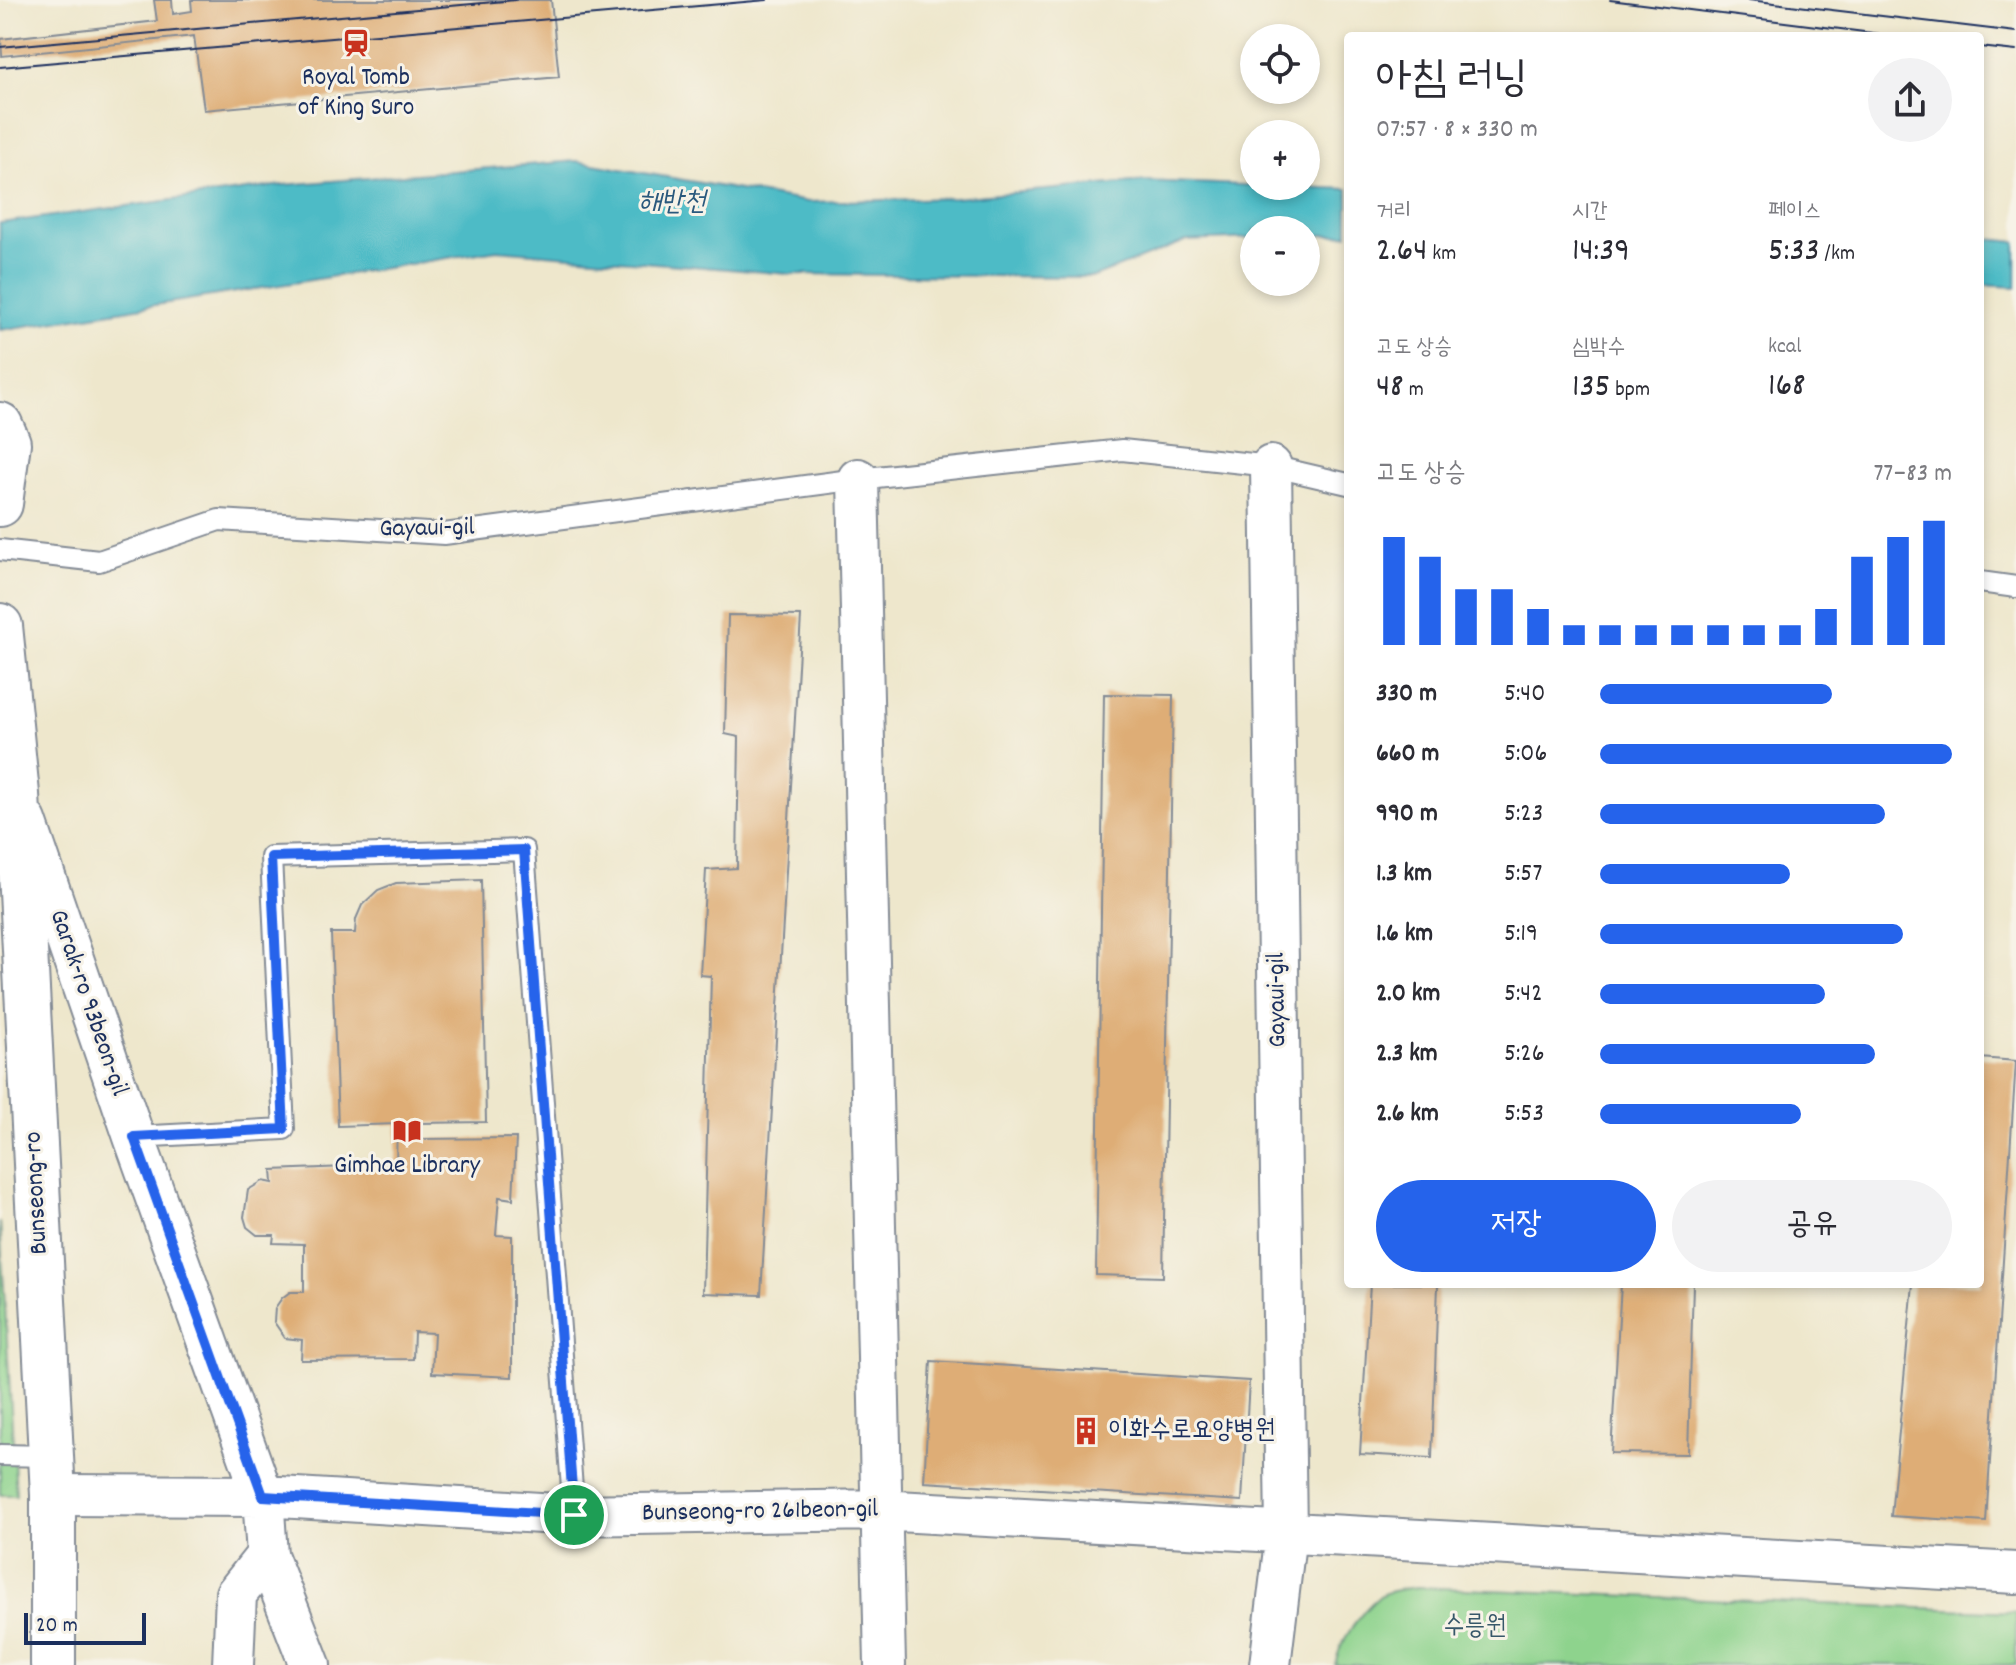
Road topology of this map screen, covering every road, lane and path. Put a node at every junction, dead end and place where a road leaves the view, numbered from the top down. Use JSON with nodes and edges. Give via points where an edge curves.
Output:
{"nodes":[{"id":1,"x":4,"y":434,"type":"edge"},
{"id":2,"x":1271,"y":466,"type":"junction"},
{"id":3,"x":858,"y":479,"type":"junction"},
{"id":4,"x":1344,"y":483,"type":"edge"},
{"id":5,"x":0,"y":504,"type":"edge"},
{"id":6,"x":0,"y":550,"type":"edge"},
{"id":7,"x":1984,"y":583,"type":"edge"},
{"id":8,"x":2016,"y":587,"type":"edge"},
{"id":9,"x":0,"y":626,"type":"edge"},
{"id":10,"x":17,"y":794,"type":"junction"},
{"id":11,"x":134,"y":1137,"type":"junction"},
{"id":12,"x":0,"y":1455,"type":"edge"},
{"id":13,"x":52,"y":1475,"type":"junction"},
{"id":14,"x":263,"y":1496,"type":"junction"},
{"id":15,"x":879,"y":1510,"type":"junction"},
{"id":16,"x":574,"y":1515,"type":"junction"},
{"id":17,"x":1286,"y":1533,"type":"junction"},
{"id":18,"x":267,"y":1555,"type":"junction"},
{"id":19,"x":2016,"y":1573,"type":"edge"},
{"id":20,"x":53,"y":1665,"type":"edge"},
{"id":21,"x":233,"y":1665,"type":"edge"},
{"id":22,"x":310,"y":1665,"type":"edge"},
{"id":23,"x":885,"y":1665,"type":"edge"},
{"id":24,"x":1270,"y":1665,"type":"edge"}],
"edges":[{"from":1,"to":5,"type":"main road"},
{"from":2,"to":3,"type":"lane","name":"Gayaui-gil","via":[[1122,450]]},
{"from":2,"to":4,"type":"lane","name":"Gayaui-gil"},
{"from":2,"to":17,"type":"street","name":"Gayaui-gil"},
{"from":3,"to":6,"type":"lane","name":"Gayaui-gil","via":[[444,534],[219,520],[99,561]]},
{"from":3,"to":15,"type":"street"},
{"from":7,"to":8,"type":"lane"},
{"from":9,"to":10,"type":"main road","name":"Bunseong-ro"},
{"from":10,"to":11,"type":"street","name":"Garak-ro 93beon-gil"},
{"from":10,"to":13,"type":"main road","name":"Bunseong-ro"},
{"from":11,"to":14,"type":"street","name":"Garak-ro 93beon-gil"},
{"from":11,"to":16,"type":"lane","via":[[284,1129],[271,857],[524,850]]},
{"from":12,"to":13,"type":"lane"},
{"from":13,"to":14,"type":"street","name":"Bunseong-ro 261beon-gil"},
{"from":13,"to":20,"type":"main road","name":"Bunseong-ro"},
{"from":14,"to":16,"type":"street","name":"Bunseong-ro 261beon-gil"},
{"from":14,"to":18,"type":"street","name":"Garak-ro 93beon-gil"},
{"from":15,"to":16,"type":"street","name":"Bunseong-ro 261beon-gil"},
{"from":15,"to":17,"type":"street","name":"Bunseong-ro 261beon-gil"},
{"from":15,"to":23,"type":"street"},
{"from":17,"to":19,"type":"street","name":"Bunseong-ro 261beon-gil"},
{"from":17,"to":24,"type":"street"},
{"from":18,"to":21,"type":"street","via":[[236,1594]]},
{"from":18,"to":22,"type":"street","name":"Garak-ro 93beon-gil"}]}
